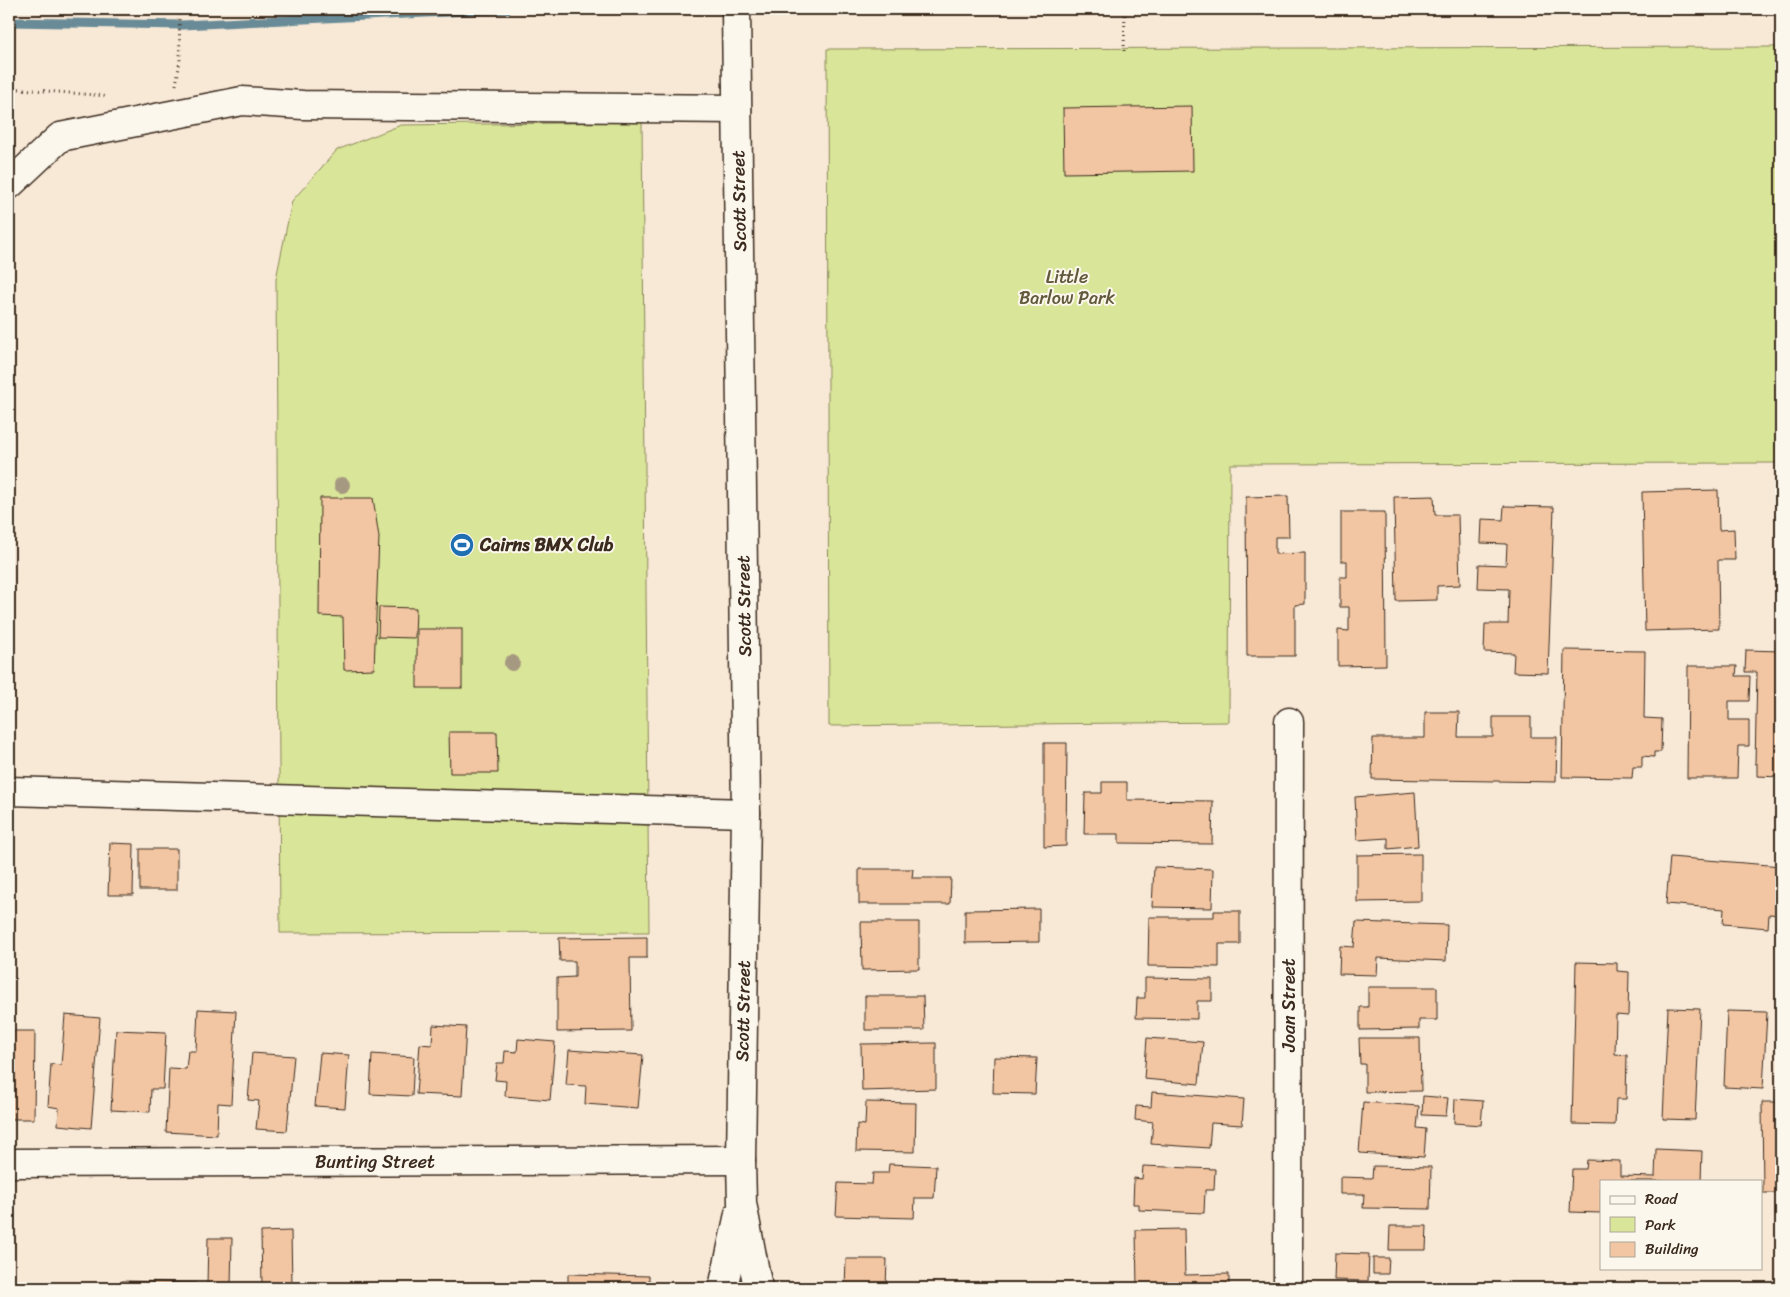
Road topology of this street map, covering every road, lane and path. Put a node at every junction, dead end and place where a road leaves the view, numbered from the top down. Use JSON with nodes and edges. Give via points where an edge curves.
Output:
{"nodes":[{"id":1,"x":179,"y":9,"type":"edge"},
{"id":2,"x":1124,"y":9,"type":"edge"},
{"id":3,"x":736,"y":22,"type":"edge"},
{"id":4,"x":1124,"y":52,"type":"dead end"},
{"id":5,"x":9,"y":88,"type":"edge"},
{"id":6,"x":175,"y":94,"type":"dead end"},
{"id":7,"x":115,"y":97,"type":"dead end"},
{"id":8,"x":737,"y":109,"type":"junction"},
{"id":9,"x":9,"y":185,"type":"edge"},
{"id":10,"x":1289,"y":722,"type":"dead end"},
{"id":11,"x":9,"y":791,"type":"edge"},
{"id":12,"x":746,"y":813,"type":"junction"},
{"id":13,"x":741,"y":1160,"type":"junction"},
{"id":14,"x":9,"y":1162,"type":"edge"},
{"id":15,"x":742,"y":1203,"type":"junction"},
{"id":16,"x":723,"y":1288,"type":"edge"},
{"id":17,"x":758,"y":1288,"type":"edge"},
{"id":18,"x":1288,"y":1288,"type":"edge"}],
"edges":[{"from":1,"to":6,"type":"path","via":[[180,61]]},
{"from":2,"to":4,"type":"path"},
{"from":3,"to":8,"type":"street","name":"Scott Street"},
{"from":5,"to":7,"type":"path"},
{"from":8,"to":9,"type":"street","via":[[303,105],[242,100],[60,137]]},
{"from":8,"to":12,"type":"street","name":"Scott Street"},
{"from":10,"to":18,"type":"street","name":"Joan Street"},
{"from":11,"to":12,"type":"street"},
{"from":12,"to":13,"type":"street","name":"Scott Street"},
{"from":13,"to":14,"type":"street","name":"Bunting Street"},
{"from":13,"to":15,"type":"street","name":"Scott Street"},
{"from":15,"to":16,"type":"street","name":"Scott Street"},
{"from":15,"to":17,"type":"street","name":"Scott Street"}]}
